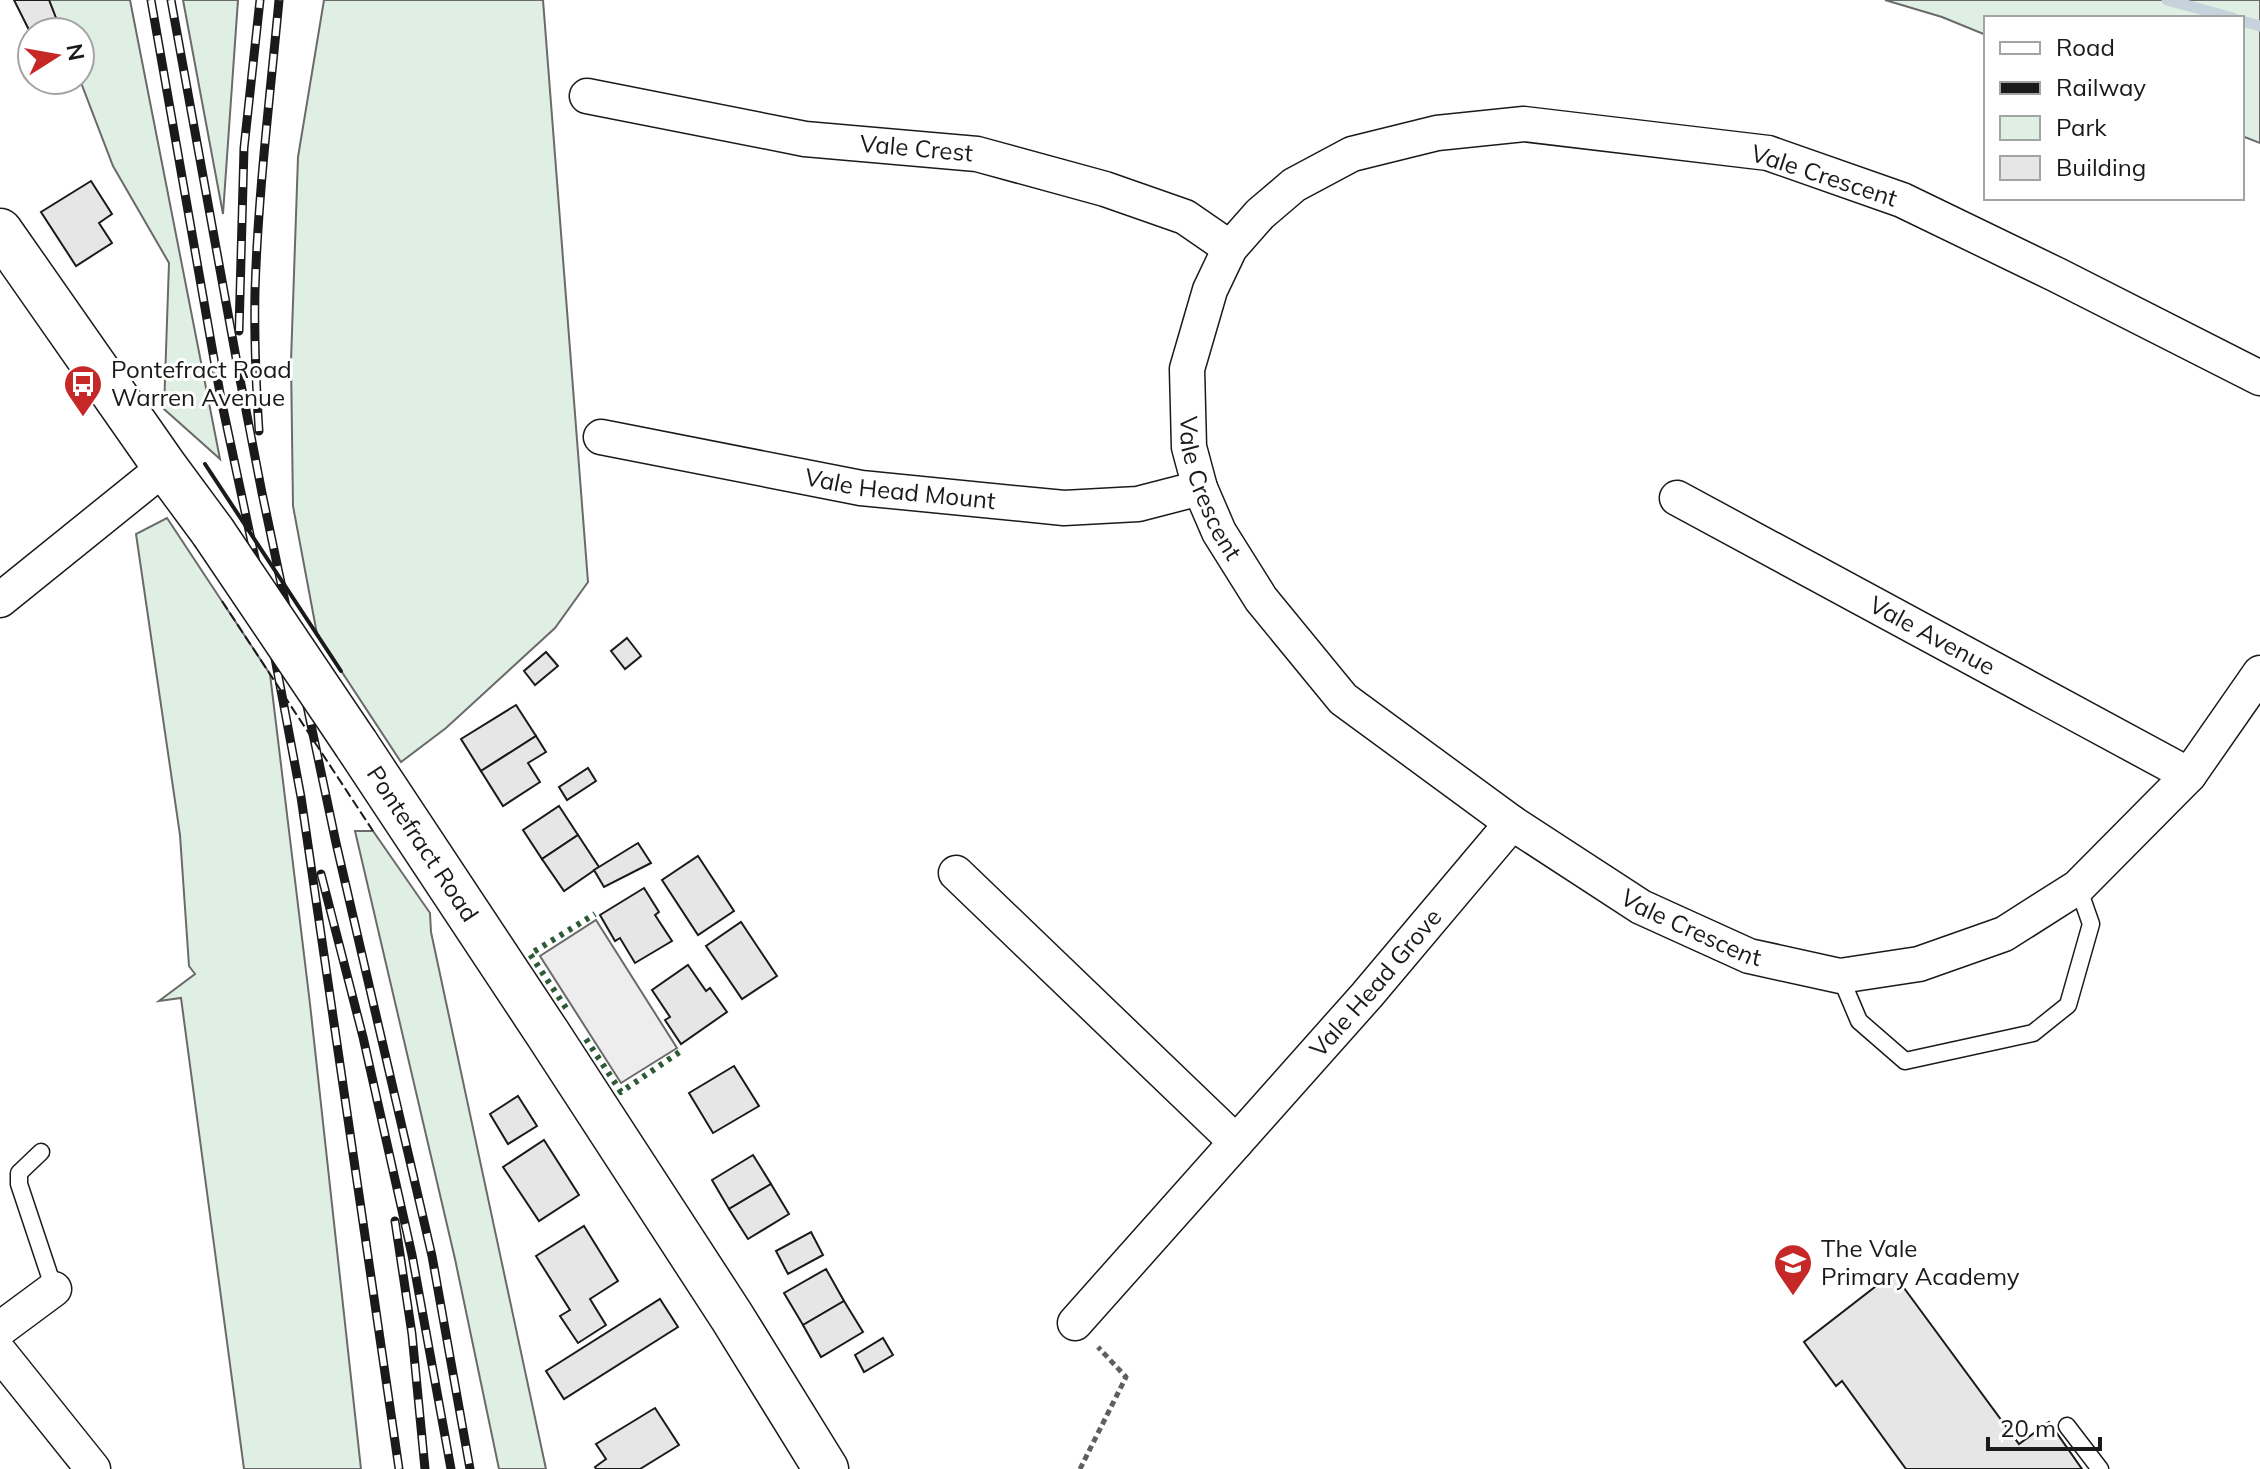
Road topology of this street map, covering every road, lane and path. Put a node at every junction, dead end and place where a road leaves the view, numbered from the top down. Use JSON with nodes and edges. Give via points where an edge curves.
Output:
{"nodes":[{"id":1,"x":587,"y":96,"type":"dead end"},
{"id":2,"x":0,"y":231,"type":"edge"},
{"id":3,"x":1230,"y":248,"type":"junction"},
{"id":4,"x":2260,"y":378,"type":"edge"},
{"id":5,"x":601,"y":437,"type":"dead end"},
{"id":6,"x":165,"y":467,"type":"junction"},
{"id":7,"x":1200,"y":488,"type":"junction"},
{"id":8,"x":1677,"y":498,"type":"dead end"},
{"id":9,"x":0,"y":600,"type":"edge"},
{"id":10,"x":2260,"y":673,"type":"edge"},
{"id":11,"x":2189,"y":775,"type":"junction"},
{"id":12,"x":1512,"y":823,"type":"junction"},
{"id":13,"x":956,"y":873,"type":"dead end"},
{"id":14,"x":2078,"y":887,"type":"junction"},
{"id":15,"x":1840,"y":976,"type":"junction"},
{"id":16,"x":1236,"y":1142,"type":"junction"},
{"id":17,"x":41,"y":1152,"type":"dead end"},
{"id":18,"x":54,"y":1289,"type":"joint"},
{"id":19,"x":1075,"y":1323,"type":"joint"},
{"id":20,"x":0,"y":1329,"type":"edge"},
{"id":21,"x":0,"y":1353,"type":"edge"},
{"id":22,"x":2067,"y":1426,"type":"dead end"},
{"id":23,"x":93,"y":1469,"type":"edge"},
{"id":24,"x":826,"y":1469,"type":"edge"},
{"id":25,"x":1080,"y":1469,"type":"edge"},
{"id":26,"x":2100,"y":1469,"type":"edge"}],
"edges":[{"from":1,"to":3,"type":"street","name":"Vale Crest","via":[[805,139],[977,154],[1185,217]]},
{"from":2,"to":6,"type":"main road","name":"Pontefract Road"},
{"from":3,"to":4,"type":"street","name":"Vale Crescent","via":[[1294,185],[1352,154],[1437,133],[1524,124],[1618,134],[1768,153],[1902,200]]},
{"from":3,"to":7,"type":"street","name":"Vale Crescent","via":[[1210,290],[1187,369],[1189,447]]},
{"from":5,"to":7,"type":"street","name":"Vale Head Mount","via":[[861,488],[1064,508],[1138,504]]},
{"from":6,"to":9,"type":"street"},
{"from":6,"to":24,"type":"main road","name":"Pontefract Road","bridge":true,"via":[[557,1046]]},
{"from":7,"to":12,"type":"street","name":"Vale Crescent","via":[[1219,532],[1261,599],[1343,699]]},
{"from":8,"to":11,"type":"street","name":"Vale Avenue"},
{"from":10,"to":11,"type":"street","name":"Vale Crescent"},
{"from":11,"to":14,"type":"street","name":"Vale Crescent"},
{"from":12,"to":15,"type":"street","name":"Vale Crescent","via":[[1641,907],[1749,956]]},
{"from":12,"to":16,"type":"street","name":"Vale Head Grove"},
{"from":13,"to":16,"type":"street"},
{"from":14,"to":15,"type":"street","name":"Vale Crescent","via":[[2004,934],[1919,964]]},
{"from":14,"to":15,"type":"lane","via":[[2091,924],[2068,1005],[2033,1033],[1905,1061],[1859,1021]]},
{"from":16,"to":19,"type":"street","name":"Vale Head Grove"},
{"from":17,"to":18,"type":"lane","via":[[19,1173],[19,1184]]},
{"from":18,"to":20,"type":"street"},
{"from":19,"to":25,"type":"path","via":[[1126,1377]]},
{"from":21,"to":23,"type":"street"},
{"from":22,"to":26,"type":"lane"}]}
